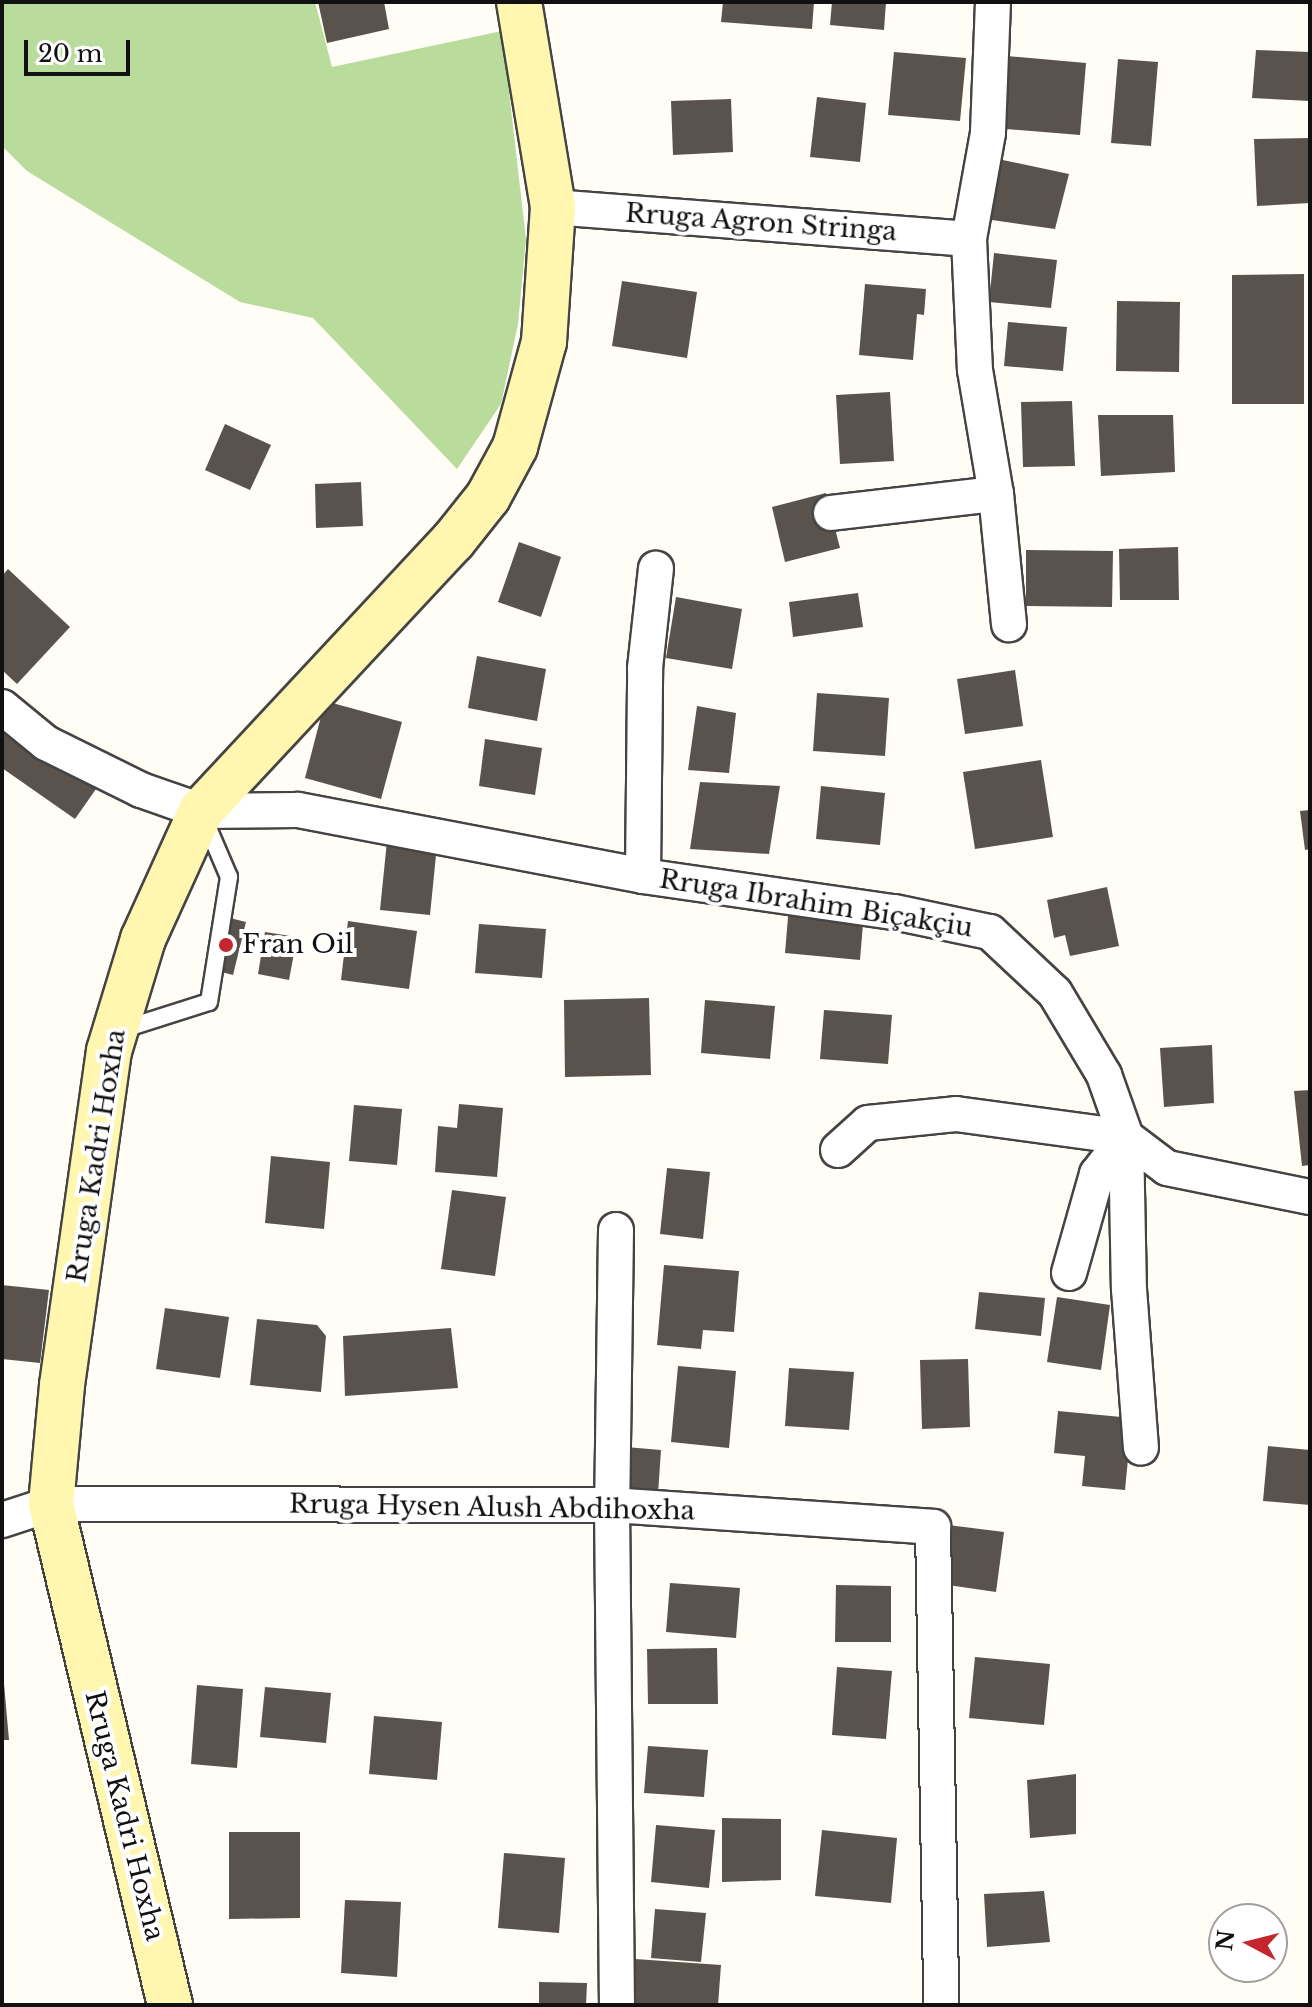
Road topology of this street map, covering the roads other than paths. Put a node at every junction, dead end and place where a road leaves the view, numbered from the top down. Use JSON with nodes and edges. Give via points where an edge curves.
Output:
{"nodes":[{"id":1,"x":519,"y":2,"type":"edge"},
{"id":2,"x":993,"y":2,"type":"edge"},
{"id":3,"x":553,"y":207,"type":"junction"},
{"id":4,"x":969,"y":239,"type":"junction"},
{"id":5,"x":996,"y":494,"type":"junction"},
{"id":6,"x":831,"y":513,"type":"dead end"},
{"id":7,"x":656,"y":569,"type":"dead end"},
{"id":8,"x":1009,"y":624,"type":"dead end"},
{"id":9,"x":2,"y":707,"type":"edge"},
{"id":10,"x":201,"y":811,"type":"junction"},
{"id":11,"x":643,"y":876,"type":"junction"},
{"id":12,"x":115,"y":1031,"type":"junction"},
{"id":13,"x":1126,"y":1137,"type":"junction"},
{"id":14,"x":838,"y":1150,"type":"dead end"},
{"id":15,"x":1310,"y":1197,"type":"edge"},
{"id":16,"x":616,"y":1230,"type":"dead end"},
{"id":17,"x":1069,"y":1273,"type":"dead end"},
{"id":18,"x":1141,"y":1448,"type":"dead end"},
{"id":19,"x":51,"y":1504,"type":"junction"},
{"id":20,"x":612,"y":1505,"type":"junction"},
{"id":21,"x":2,"y":1520,"type":"edge"},
{"id":22,"x":170,"y":2005,"type":"edge"},
{"id":23,"x":617,"y":2005,"type":"edge"},
{"id":24,"x":941,"y":2005,"type":"edge"}],
"edges":[{"from":1,"to":3,"type":"main road","name":"Rruga Kadri Hoxha"},
{"from":2,"to":4,"type":"street","via":[[988,133]]},
{"from":3,"to":4,"type":"street","name":"Rruga Agron Stringa"},
{"from":3,"to":10,"type":"main road","name":"Rruga Kadri Hoxha","via":[[544,342],[534,393],[515,447],[488,497],[443,553]]},
{"from":4,"to":5,"type":"street","via":[[975,370]]},
{"from":5,"to":6,"type":"street"},
{"from":5,"to":8,"type":"street"},
{"from":7,"to":11,"type":"street","via":[[643,711]]},
{"from":9,"to":10,"type":"street","via":[[46,743]]},
{"from":10,"to":11,"type":"street","name":"Rruga Ibrahim Biçakçiu","via":[[298,810]]},
{"from":10,"to":12,"type":"main road","name":"Rruga Kadri Hoxha","via":[[143,939]]},
{"from":10,"to":12,"type":"lane","via":[[229,877],[209,1002]]},
{"from":11,"to":13,"type":"street","name":"Rruga Ibrahim Biçakçiu","via":[[894,912],[990,932],[1055,993],[1104,1075]]},
{"from":12,"to":19,"type":"main road","name":"Rruga Kadri Hoxha","via":[[62,1385]]},
{"from":13,"to":14,"type":"street","via":[[956,1114],[868,1123]]},
{"from":13,"to":15,"type":"street","via":[[1167,1168]]},
{"from":13,"to":17,"type":"street","via":[[1097,1174]]},
{"from":13,"to":18,"type":"street","via":[[1129,1289]]},
{"from":16,"to":20,"type":"street"},
{"from":19,"to":20,"type":"street","name":"Rruga Hysen Alush Abdihoxha"},
{"from":19,"to":21,"type":"street","name":"Rruga Hysen Alush Abdihoxha"},
{"from":19,"to":22,"type":"main road","name":"Rruga Kadri Hoxha"},
{"from":20,"to":23,"type":"street"},
{"from":20,"to":24,"type":"street","name":"Rruga Hysen Alush Abdihoxha","via":[[933,1527]]}]}
